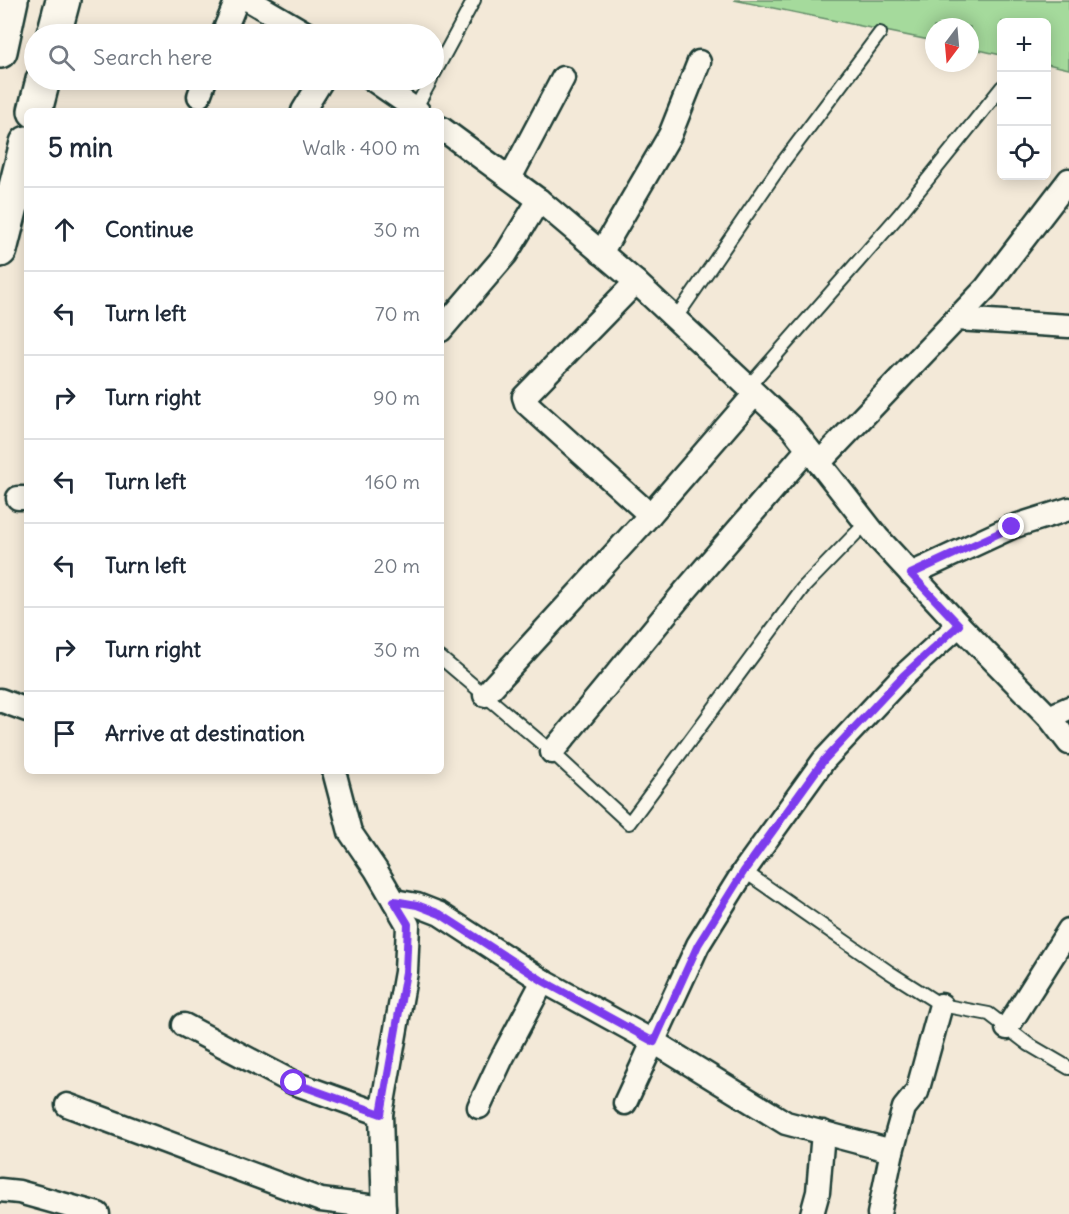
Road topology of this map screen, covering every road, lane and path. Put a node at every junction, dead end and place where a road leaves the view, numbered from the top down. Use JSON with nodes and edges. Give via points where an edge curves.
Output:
{"nodes":[{"id":1,"x":11,"y":0,"type":"edge"},
{"id":2,"x":63,"y":0,"type":"edge"},
{"id":3,"x":237,"y":0,"type":"edge"},
{"id":4,"x":249,"y":0,"type":"edge"},
{"id":5,"x":474,"y":0,"type":"edge"},
{"id":6,"x":57,"y":24,"type":"edge"},
{"id":7,"x":227,"y":24,"type":"edge"},
{"id":8,"x":290,"y":24,"type":"edge"},
{"id":9,"x":880,"y":33,"type":"dead end"},
{"id":10,"x":0,"y":51,"type":"edge"},
{"id":11,"x":444,"y":56,"type":"edge"},
{"id":12,"x":699,"y":62,"type":"dead end"},
{"id":13,"x":562,"y":78,"type":"dead end"},
{"id":14,"x":40,"y":90,"type":"edge"},
{"id":15,"x":316,"y":90,"type":"edge"},
{"id":16,"x":387,"y":90,"type":"edge"},
{"id":17,"x":426,"y":90,"type":"edge"},
{"id":18,"x":997,"y":93,"type":"edge"},
{"id":19,"x":36,"y":108,"type":"edge"},
{"id":20,"x":305,"y":108,"type":"edge"},
{"id":21,"x":413,"y":108,"type":"edge"},
{"id":22,"x":417,"y":108,"type":"edge"},
{"id":23,"x":444,"y":130,"type":"edge"},
{"id":24,"x":24,"y":155,"type":"edge"},
{"id":25,"x":510,"y":178,"type":"junction"},
{"id":26,"x":1069,"y":180,"type":"edge"},
{"id":27,"x":539,"y":200,"type":"junction"},
{"id":28,"x":0,"y":250,"type":"edge"},
{"id":29,"x":600,"y":253,"type":"junction"},
{"id":30,"x":636,"y":282,"type":"junction"},
{"id":31,"x":675,"y":319,"type":"junction"},
{"id":32,"x":956,"y":319,"type":"junction"},
{"id":33,"x":444,"y":326,"type":"edge"},
{"id":34,"x":1069,"y":326,"type":"edge"},
{"id":35,"x":752,"y":391,"type":"junction"},
{"id":36,"x":814,"y":456,"type":"junction"},
{"id":37,"x":1069,"y":509,"type":"edge"},
{"id":38,"x":650,"y":515,"type":"junction"},
{"id":39,"x":866,"y":523,"type":"junction"},
{"id":40,"x":911,"y":574,"type":"junction"},
{"id":41,"x":959,"y":625,"type":"junction"},
{"id":42,"x":444,"y":661,"type":"edge"},
{"id":43,"x":485,"y":695,"type":"junction"},
{"id":44,"x":0,"y":700,"type":"edge"},
{"id":45,"x":24,"y":709,"type":"edge"},
{"id":46,"x":1059,"y":712,"type":"edge"},
{"id":47,"x":1069,"y":743,"type":"edge"},
{"id":48,"x":552,"y":752,"type":"junction"},
{"id":49,"x":335,"y":774,"type":"edge"},
{"id":50,"x":744,"y":871,"type":"junction"},
{"id":51,"x":394,"y":901,"type":"junction"},
{"id":52,"x":1069,"y":930,"type":"edge"},
{"id":53,"x":543,"y":981,"type":"junction"},
{"id":54,"x":941,"y":1005,"type":"junction"},
{"id":55,"x":184,"y":1025,"type":"dead end"},
{"id":56,"x":1007,"y":1028,"type":"junction"},
{"id":57,"x":654,"y":1042,"type":"junction"},
{"id":58,"x":1069,"y":1068,"type":"edge"},
{"id":59,"x":625,"y":1103,"type":"dead end"},
{"id":60,"x":67,"y":1105,"type":"dead end"},
{"id":61,"x":479,"y":1107,"type":"dead end"},
{"id":62,"x":381,"y":1114,"type":"junction"},
{"id":63,"x":823,"y":1132,"type":"junction"},
{"id":64,"x":892,"y":1152,"type":"junction"},
{"id":65,"x":0,"y":1190,"type":"edge"},
{"id":66,"x":384,"y":1211,"type":"edge"},
{"id":67,"x":98,"y":1214,"type":"edge"},
{"id":68,"x":812,"y":1214,"type":"edge"},
{"id":69,"x":879,"y":1214,"type":"edge"}],
"edges":[{"from":1,"to":10,"type":"main road"},
{"from":2,"to":6,"type":"main road"},
{"from":3,"to":7,"type":"street"},
{"from":4,"to":8,"type":"street"},
{"from":5,"to":11,"type":"lane"},
{"from":9,"to":31,"type":"lane","via":[[783,162]]},
{"from":12,"to":29,"type":"street","via":[[670,135]]},
{"from":13,"to":25,"type":"street"},
{"from":14,"to":19,"type":"main road"},
{"from":15,"to":20,"type":"street"},
{"from":16,"to":21,"type":"street"},
{"from":17,"to":22,"type":"lane"},
{"from":18,"to":35,"type":"lane"},
{"from":23,"to":25,"type":"street"},
{"from":24,"to":28,"type":"main road"},
{"from":25,"to":27,"type":"street"},
{"from":26,"to":32,"type":"street","via":[[986,288]]},
{"from":27,"to":29,"type":"street"},
{"from":27,"to":33,"type":"street","via":[[506,254]]},
{"from":29,"to":30,"type":"street"},
{"from":30,"to":31,"type":"street"},
{"from":30,"to":38,"type":"street","via":[[524,397],[526,404]]},
{"from":31,"to":35,"type":"street"},
{"from":32,"to":34,"type":"street"},
{"from":32,"to":36,"type":"street"},
{"from":35,"to":36,"type":"street","via":[[792,428]]},
{"from":35,"to":38,"type":"street"},
{"from":36,"to":39,"type":"street"},
{"from":36,"to":48,"type":"street","via":[[685,591]]},
{"from":37,"to":40,"type":"street","via":[[1012,527]]},
{"from":38,"to":43,"type":"street"},
{"from":39,"to":40,"type":"street"},
{"from":39,"to":48,"type":"lane","via":[[802,589],[629,823]]},
{"from":40,"to":41,"type":"street"},
{"from":41,"to":46,"type":"street"},
{"from":41,"to":50,"type":"street","via":[[903,676],[824,760]]},
{"from":42,"to":43,"type":"lane"},
{"from":43,"to":48,"type":"lane"},
{"from":44,"to":45,"type":"street"},
{"from":46,"to":47,"type":"street"},
{"from":49,"to":51,"type":"street","via":[[350,832]]},
{"from":50,"to":54,"type":"lane"},
{"from":50,"to":57,"type":"street","via":[[698,945]]},
{"from":51,"to":53,"type":"street","via":[[440,914]]},
{"from":51,"to":62,"type":"street","via":[[408,924],[406,972]]},
{"from":52,"to":56,"type":"street"},
{"from":53,"to":57,"type":"street"},
{"from":53,"to":61,"type":"street"},
{"from":54,"to":56,"type":"lane","via":[[989,1014]]},
{"from":54,"to":64,"type":"street","via":[[917,1092],[904,1108]]},
{"from":55,"to":62,"type":"street","via":[[294,1083]]},
{"from":56,"to":58,"type":"lane"},
{"from":57,"to":59,"type":"street"},
{"from":57,"to":63,"type":"street","via":[[786,1123]]},
{"from":60,"to":66,"type":"street","via":[[321,1200]]},
{"from":62,"to":66,"type":"street"},
{"from":63,"to":64,"type":"street"},
{"from":63,"to":68,"type":"street","via":[[818,1192]]},
{"from":64,"to":69,"type":"street"},
{"from":65,"to":67,"type":"street"}]}
